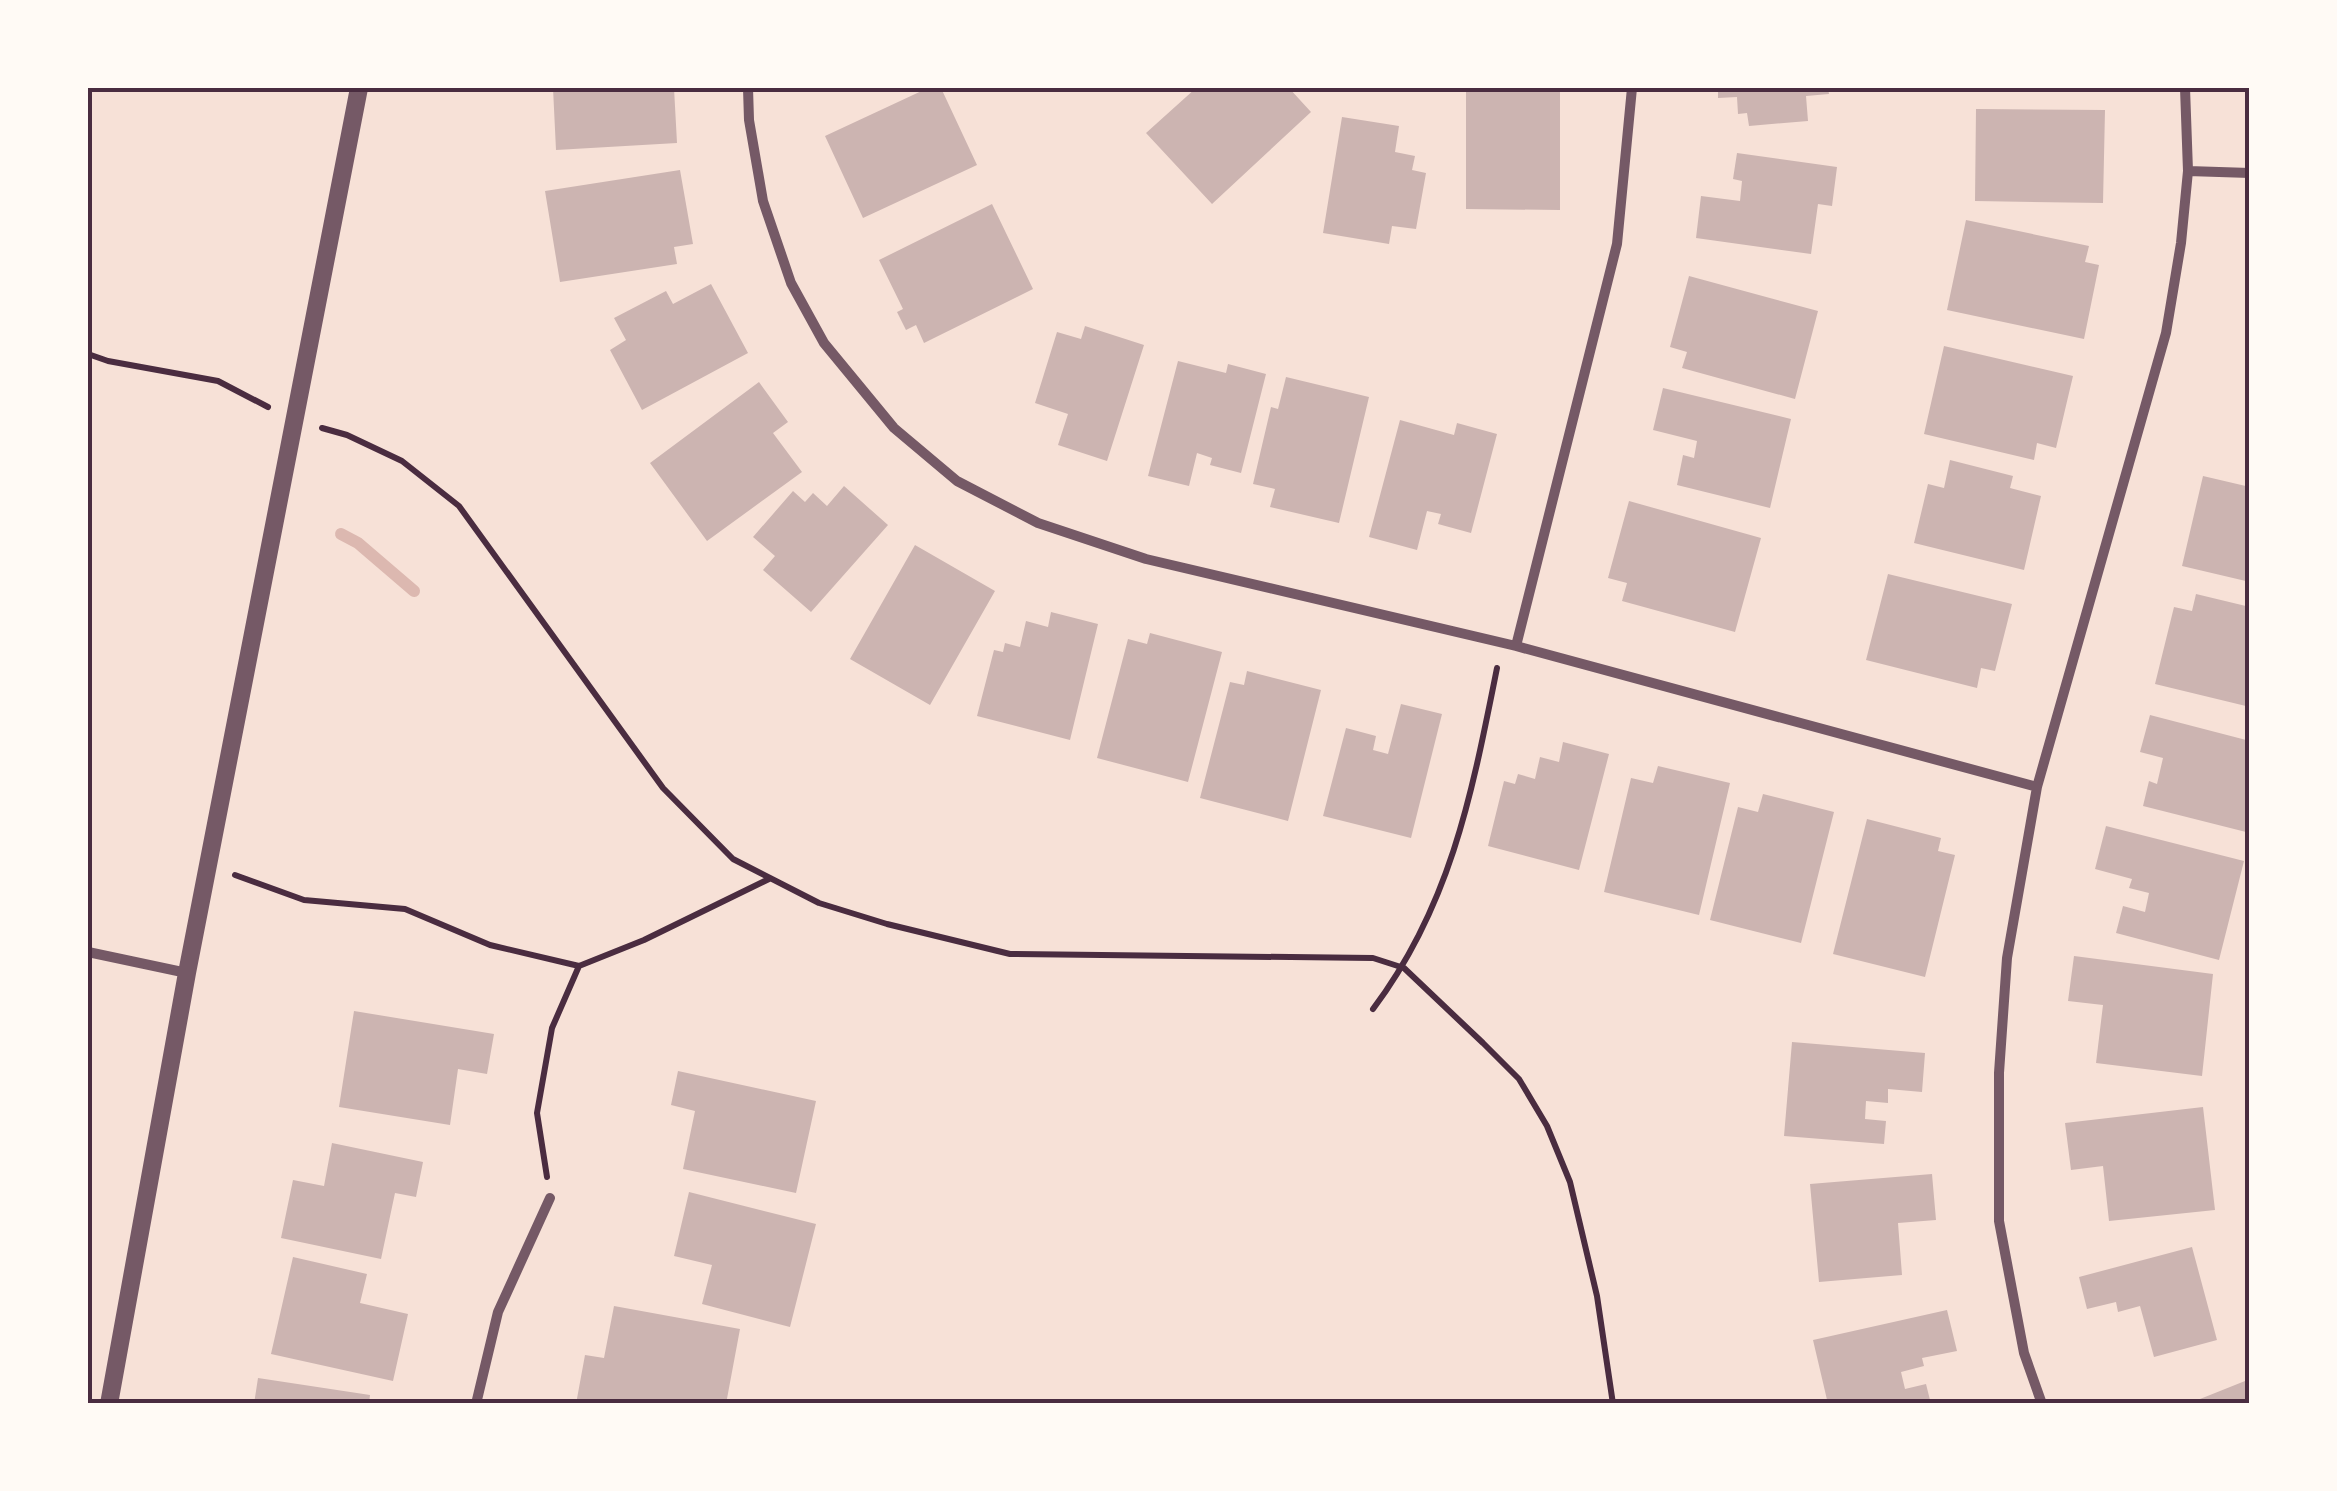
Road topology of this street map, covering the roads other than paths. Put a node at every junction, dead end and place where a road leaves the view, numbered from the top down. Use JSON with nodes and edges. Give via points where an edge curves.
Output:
{"nodes":[{"id":1,"x":359,"y":88,"type":"edge"},
{"id":2,"x":748,"y":88,"type":"edge"},
{"id":3,"x":1632,"y":88,"type":"edge"},
{"id":4,"x":2185,"y":88,"type":"edge"},
{"id":5,"x":2188,"y":171,"type":"junction"},
{"id":6,"x":2250,"y":173,"type":"edge"},
{"id":7,"x":1516,"y":646,"type":"junction"},
{"id":8,"x":2037,"y":787,"type":"junction"},
{"id":9,"x":88,"y":952,"type":"edge"},
{"id":10,"x":187,"y":973,"type":"junction"},
{"id":11,"x":550,"y":1198,"type":"road end"},
{"id":12,"x":109,"y":1404,"type":"edge"},
{"id":13,"x":476,"y":1404,"type":"edge"},
{"id":14,"x":2042,"y":1404,"type":"edge"}],
"edges":[{"from":1,"to":10,"type":"street"},
{"from":2,"to":7,"type":"street","via":[[763,201],[791,283],[824,342],[894,428],[956,482],[1038,524],[1146,559]]},
{"from":3,"to":7,"type":"street","via":[[1617,244]]},
{"from":4,"to":5,"type":"street"},
{"from":5,"to":6,"type":"street"},
{"from":5,"to":8,"type":"street","via":[[2166,334]]},
{"from":7,"to":8,"type":"street"},
{"from":8,"to":14,"type":"street","via":[[2008,958],[1999,1073],[1999,1221],[2024,1353]]},
{"from":9,"to":10,"type":"street"},
{"from":10,"to":12,"type":"street"},
{"from":11,"to":13,"type":"street","via":[[498,1312]]}]}
